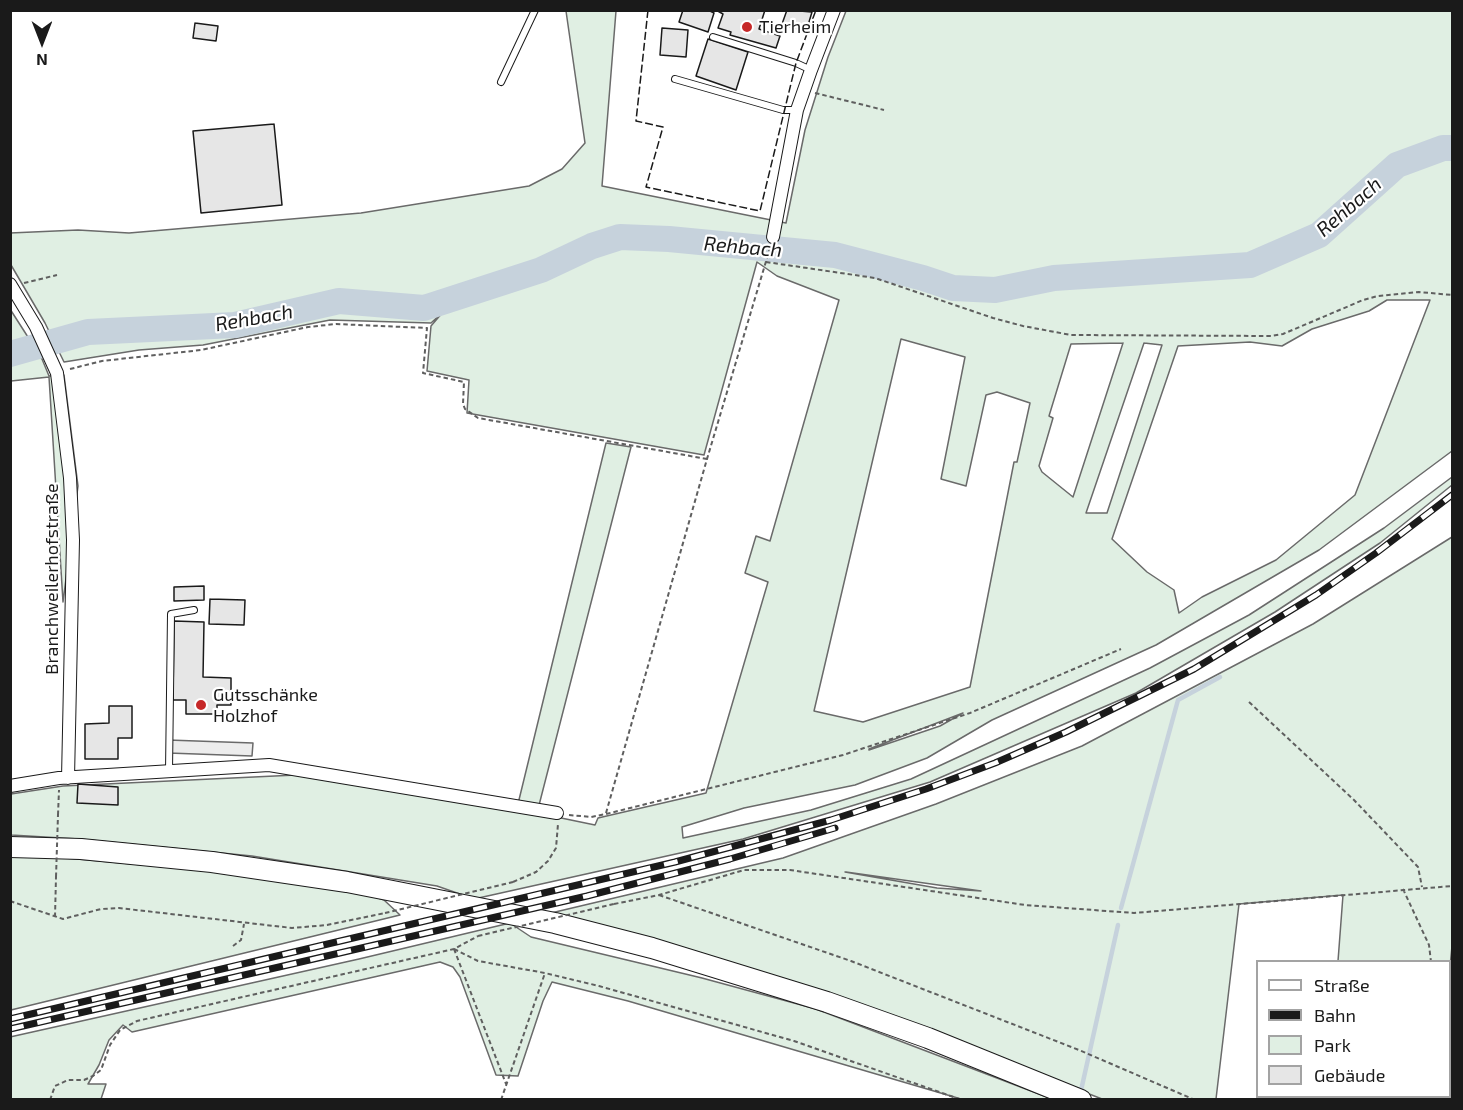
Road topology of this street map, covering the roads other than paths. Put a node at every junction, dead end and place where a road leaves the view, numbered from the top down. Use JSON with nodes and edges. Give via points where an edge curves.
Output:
{"nodes":[{"id":1,"x":535,"y":10,"type":"edge"},
{"id":2,"x":834,"y":10,"type":"edge"},
{"id":3,"x":713,"y":37,"type":"dead end"},
{"id":4,"x":811,"y":70,"type":"junction"},
{"id":5,"x":675,"y":79,"type":"dead end"},
{"id":6,"x":501,"y":82,"type":"dead end"},
{"id":7,"x":797,"y":110,"type":"junction"},
{"id":8,"x":773,"y":237,"type":"dead end"},
{"id":9,"x":11,"y":285,"type":"edge"},
{"id":10,"x":194,"y":610,"type":"dead end"},
{"id":11,"x":169,"y":772,"type":"junction"},
{"id":12,"x":63,"y":778,"type":"junction"},
{"id":13,"x":10,"y":786,"type":"edge"},
{"id":14,"x":557,"y":813,"type":"road end"},
{"id":15,"x":10,"y":847,"type":"edge"},
{"id":16,"x":1081,"y":1100,"type":"edge"}],
"edges":[{"from":1,"to":6,"type":"lane"},
{"from":2,"to":4,"type":"street"},
{"from":3,"to":4,"type":"lane"},
{"from":4,"to":7,"type":"street"},
{"from":5,"to":7,"type":"lane","via":[[783,110]]},
{"from":7,"to":8,"type":"street"},
{"from":9,"to":12,"type":"street","name":"Branchweilerhofstraße","via":[[57,373],[70,478],[73,540]]},
{"from":10,"to":11,"type":"lane","via":[[171,614]]},
{"from":11,"to":12,"type":"street"},
{"from":11,"to":14,"type":"street","via":[[268,765]]},
{"from":12,"to":13,"type":"street"},
{"from":15,"to":16,"type":"main road","via":[[81,849],[212,862],[358,884],[555,923],[652,948],[827,1002]]}]}
